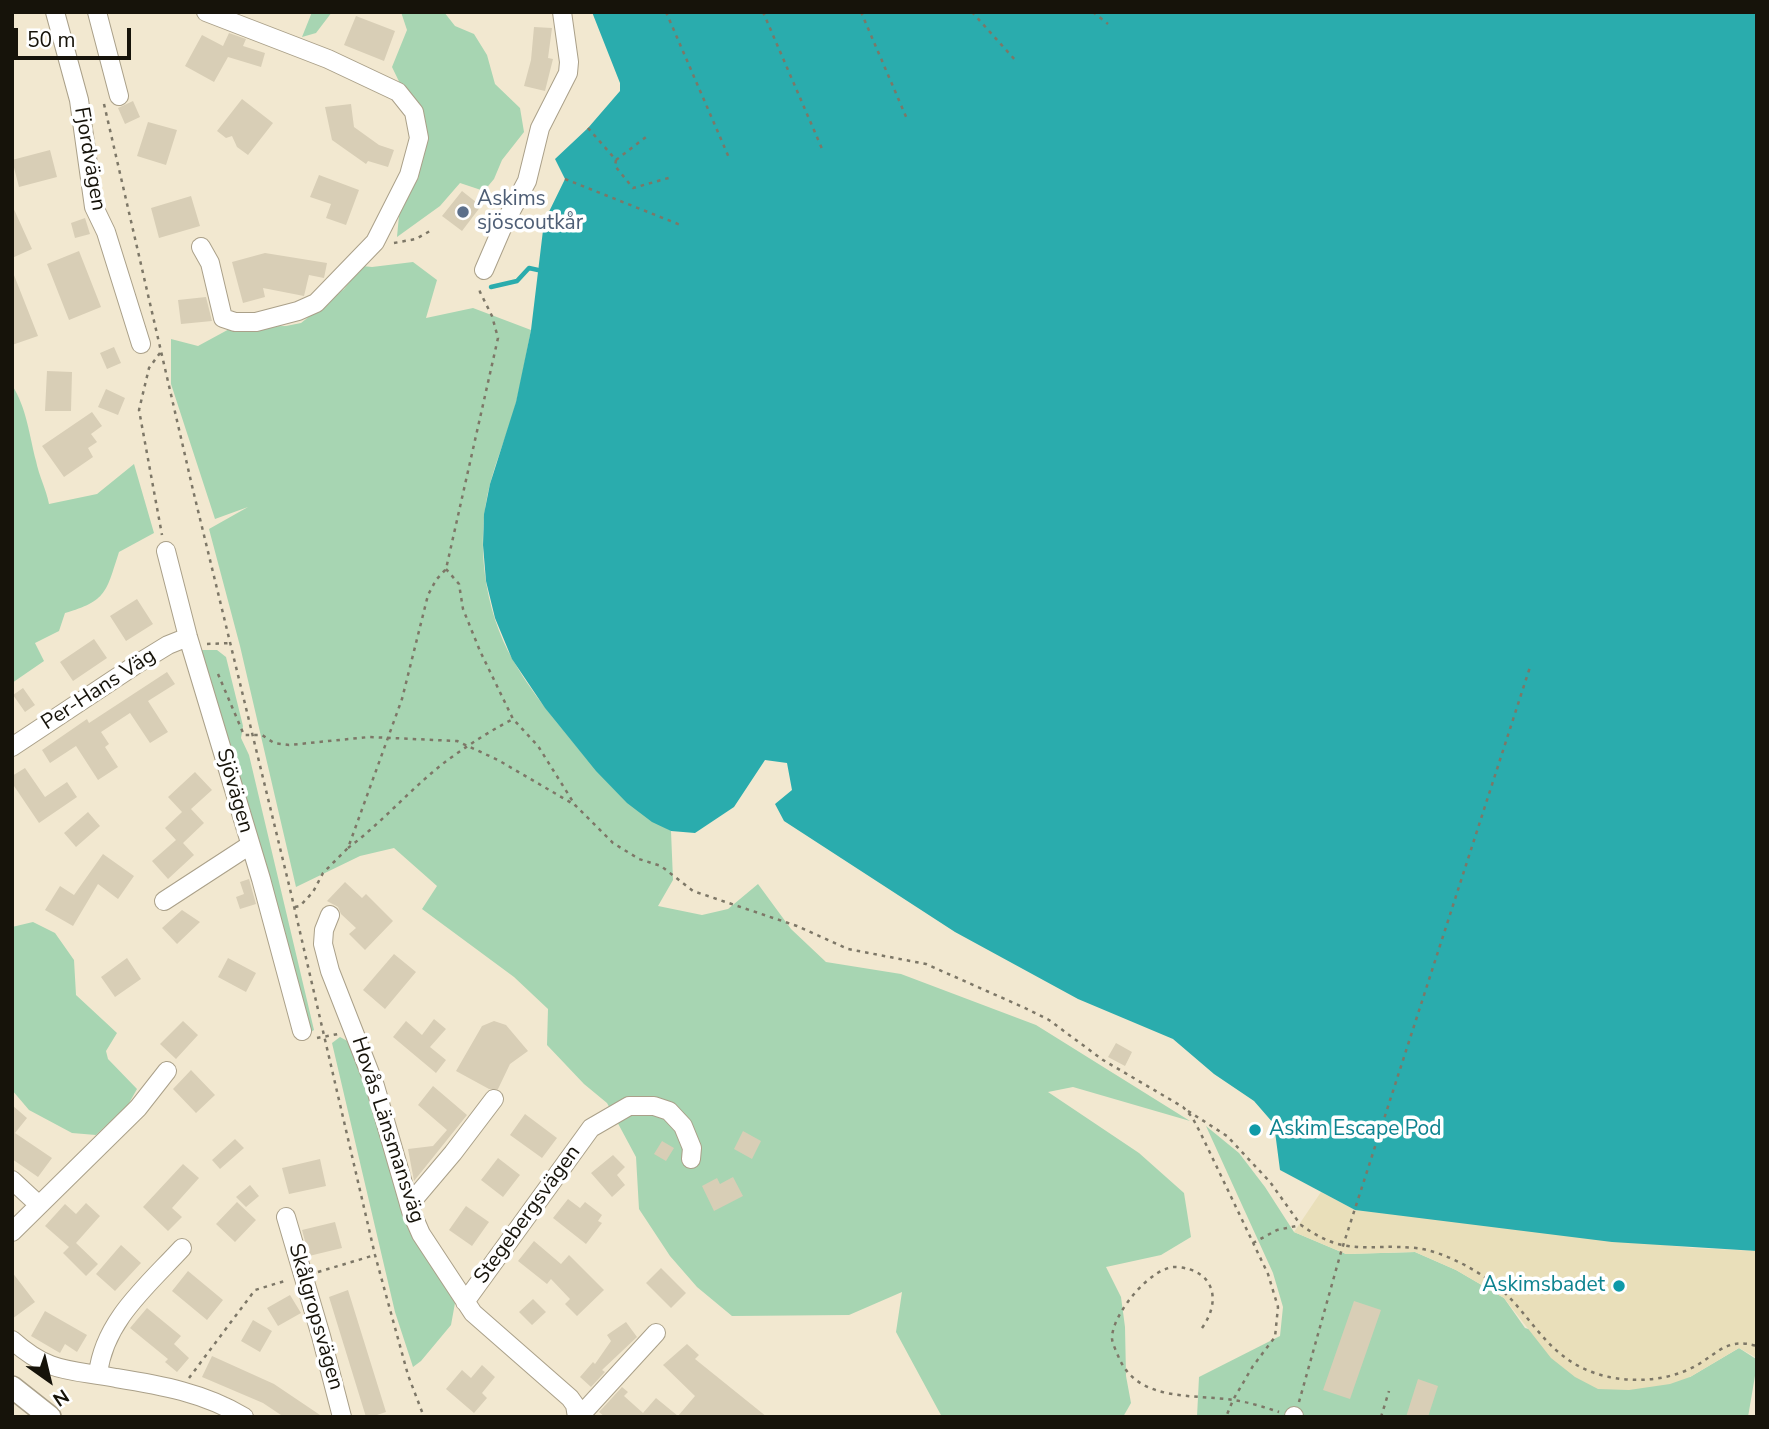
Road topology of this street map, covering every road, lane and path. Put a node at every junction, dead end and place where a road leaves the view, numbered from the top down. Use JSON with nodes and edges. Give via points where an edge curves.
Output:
{"nodes":[{"id":1,"x":55,"y":12,"type":"edge"},
{"id":2,"x":97,"y":12,"type":"edge"},
{"id":3,"x":206,"y":12,"type":"edge"},
{"id":4,"x":562,"y":12,"type":"edge"},
{"id":5,"x":666,"y":12,"type":"edge"},
{"id":6,"x":763,"y":12,"type":"edge"},
{"id":7,"x":861,"y":12,"type":"edge"},
{"id":8,"x":972,"y":12,"type":"edge"},
{"id":9,"x":1093,"y":12,"type":"edge"},
{"id":10,"x":1108,"y":24,"type":"dead end"},
{"id":11,"x":1016,"y":61,"type":"dead end"},
{"id":12,"x":110,"y":94,"type":"joint"},
{"id":13,"x":907,"y":119,"type":"dead end"},
{"id":14,"x":588,"y":128,"type":"dead end"},
{"id":15,"x":646,"y":136,"type":"dead end"},
{"id":16,"x":823,"y":151,"type":"dead end"},
{"id":17,"x":615,"y":160,"type":"junction"},
{"id":18,"x":730,"y":160,"type":"dead end"},
{"id":19,"x":672,"y":177,"type":"dead end"},
{"id":20,"x":565,"y":179,"type":"dead end"},
{"id":21,"x":683,"y":226,"type":"dead end"},
{"id":22,"x":430,"y":231,"type":"dead end"},
{"id":23,"x":375,"y":243,"type":"junction"},
{"id":24,"x":201,"y":247,"type":"dead end"},
{"id":25,"x":484,"y":270,"type":"joint"},
{"id":26,"x":141,"y":344,"type":"dead end"},
{"id":27,"x":161,"y":351,"type":"junction"},
{"id":28,"x":166,"y":551,"type":"joint"},
{"id":29,"x":446,"y":569,"type":"junction"},
{"id":30,"x":190,"y":642,"type":"junction"},
{"id":31,"x":232,"y":642,"type":"junction"},
{"id":32,"x":215,"y":667,"type":"dead end"},
{"id":33,"x":1530,"y":667,"type":"dead end"},
{"id":34,"x":513,"y":719,"type":"junction"},
{"id":35,"x":254,"y":737,"type":"junction"},
{"id":36,"x":387,"y":738,"type":"junction"},
{"id":37,"x":469,"y":746,"type":"junction"},
{"id":38,"x":12,"y":747,"type":"edge"},
{"id":39,"x":575,"y":805,"type":"junction"},
{"id":40,"x":250,"y":845,"type":"junction"},
{"id":41,"x":348,"y":848,"type":"junction"},
{"id":42,"x":164,"y":901,"type":"dead end"},
{"id":43,"x":295,"y":907,"type":"junction"},
{"id":44,"x":330,"y":915,"type":"dead end"},
{"id":45,"x":354,"y":1030,"type":"junction"},
{"id":46,"x":302,"y":1031,"type":"joint"},
{"id":47,"x":325,"y":1037,"type":"junction"},
{"id":48,"x":167,"y":1071,"type":"dead end"},
{"id":49,"x":494,"y":1099,"type":"dead end"},
{"id":50,"x":1185,"y":1109,"type":"junction"},
{"id":51,"x":691,"y":1159,"type":"dead end"},
{"id":52,"x":12,"y":1180,"type":"edge"},
{"id":53,"x":39,"y":1205,"type":"junction"},
{"id":54,"x":409,"y":1205,"type":"junction"},
{"id":55,"x":286,"y":1217,"type":"dead end"},
{"id":56,"x":1301,"y":1225,"type":"junction"},
{"id":57,"x":12,"y":1232,"type":"edge"},
{"id":58,"x":1253,"y":1243,"type":"junction"},
{"id":59,"x":182,"y":1248,"type":"dead end"},
{"id":60,"x":375,"y":1255,"type":"junction"},
{"id":61,"x":304,"y":1276,"type":"junction"},
{"id":62,"x":465,"y":1302,"type":"junction"},
{"id":63,"x":1202,"y":1328,"type":"dead end"},
{"id":64,"x":656,"y":1333,"type":"dead end"},
{"id":65,"x":12,"y":1340,"type":"edge"},
{"id":66,"x":1757,"y":1346,"type":"edge"},
{"id":67,"x":98,"y":1374,"type":"junction"},
{"id":68,"x":12,"y":1387,"type":"edge"},
{"id":69,"x":180,"y":1390,"type":"junction"},
{"id":70,"x":1390,"y":1391,"type":"dead end"},
{"id":71,"x":1233,"y":1400,"type":"junction"},
{"id":72,"x":50,"y":1417,"type":"edge"},
{"id":73,"x":244,"y":1417,"type":"edge"},
{"id":74,"x":342,"y":1417,"type":"edge"},
{"id":75,"x":424,"y":1417,"type":"edge"},
{"id":76,"x":578,"y":1417,"type":"edge"},
{"id":77,"x":1226,"y":1417,"type":"edge"},
{"id":78,"x":1294,"y":1417,"type":"edge"},
{"id":79,"x":1381,"y":1417,"type":"edge"}],
"edges":[{"from":1,"to":26,"type":"street","name":"Fjordvägen","via":[[79,100],[94,207]]},
{"from":2,"to":12,"type":"street"},
{"from":3,"to":23,"type":"street","via":[[340,64],[398,92],[407,101],[419,138],[409,175]]},
{"from":4,"to":25,"type":"street","via":[[568,73],[540,128],[527,181]]},
{"from":5,"to":18,"type":"path"},
{"from":6,"to":16,"type":"path"},
{"from":7,"to":13,"type":"path"},
{"from":8,"to":11,"type":"path"},
{"from":9,"to":10,"type":"path"},
{"from":12,"to":27,"type":"path"},
{"from":14,"to":17,"type":"path"},
{"from":15,"to":17,"type":"path"},
{"from":17,"to":19,"type":"path","via":[[633,188]]},
{"from":20,"to":21,"type":"path"},
{"from":22,"to":23,"type":"path","via":[[402,242]]},
{"from":23,"to":24,"type":"street","via":[[317,303],[256,322],[223,318]]},
{"from":25,"to":29,"type":"path","via":[[480,292],[498,338]]},
{"from":27,"to":28,"type":"path","via":[[149,368],[139,410]]},
{"from":27,"to":31,"type":"path"},
{"from":28,"to":30,"type":"street","name":"Sjövägen"},
{"from":29,"to":34,"type":"path","via":[[459,584],[467,620]]},
{"from":29,"to":36,"type":"path","via":[[428,594],[402,699]]},
{"from":30,"to":31,"type":"path"},
{"from":30,"to":38,"type":"street","name":"Per-Hans Väg","via":[[168,645]]},
{"from":30,"to":40,"type":"street","name":"Sjövägen"},
{"from":31,"to":35,"type":"path"},
{"from":32,"to":35,"type":"path","via":[[238,726],[244,735]]},
{"from":33,"to":78,"type":"path","via":[[1345,1241]]},
{"from":34,"to":37,"type":"path"},
{"from":34,"to":39,"type":"path","via":[[538,746]]},
{"from":35,"to":36,"type":"path","via":[[262,735],[289,745]]},
{"from":35,"to":43,"type":"path"},
{"from":36,"to":37,"type":"path","via":[[457,741]]},
{"from":36,"to":41,"type":"path"},
{"from":37,"to":39,"type":"path"},
{"from":37,"to":41,"type":"path"},
{"from":39,"to":50,"type":"path","via":[[619,848],[661,866],[693,891],[797,926],[848,949],[926,964],[1049,1020],[1103,1060]]},
{"from":40,"to":42,"type":"street"},
{"from":40,"to":46,"type":"street","name":"Sjövägen"},
{"from":41,"to":43,"type":"path"},
{"from":43,"to":47,"type":"path"},
{"from":44,"to":45,"type":"street","name":"Hovås Länsmansväg","via":[[323,944]]},
{"from":45,"to":47,"type":"path"},
{"from":45,"to":54,"type":"street","name":"Hovås Länsmansväg"},
{"from":46,"to":47,"type":"path","via":[[309,1037]]},
{"from":47,"to":60,"type":"path"},
{"from":48,"to":53,"type":"street","via":[[138,1108]]},
{"from":49,"to":54,"type":"street"},
{"from":50,"to":56,"type":"path","via":[[1227,1136],[1270,1182]]},
{"from":50,"to":58,"type":"path"},
{"from":51,"to":62,"type":"street","name":"Stegebergsvägen","via":[[692,1148],[683,1126],[669,1111],[654,1106],[629,1106],[591,1128]]},
{"from":52,"to":53,"type":"street"},
{"from":53,"to":57,"type":"street"},
{"from":54,"to":62,"type":"street","name":"Hovås Länsmansväg","via":[[421,1234]]},
{"from":55,"to":61,"type":"street","name":"Skålgropsvägen"},
{"from":56,"to":58,"type":"path"},
{"from":56,"to":66,"type":"path","via":[[1316,1236],[1350,1248],[1418,1248],[1460,1263],[1497,1286],[1566,1359],[1609,1377],[1644,1379],[1677,1373],[1733,1343]]},
{"from":58,"to":71,"type":"path","via":[[1273,1290],[1278,1321],[1275,1336]]},
{"from":59,"to":67,"type":"street","via":[[113,1326]]},
{"from":60,"to":61,"type":"path"},
{"from":60,"to":75,"type":"path"},
{"from":61,"to":69,"type":"path","via":[[255,1290]]},
{"from":61,"to":74,"type":"street","name":"Skålgropsvägen"},
{"from":62,"to":76,"type":"street","name":"Hovås Länsmansväg","via":[[482,1324],[570,1398]]},
{"from":63,"to":71,"type":"path","via":[[1214,1301],[1211,1287],[1203,1276],[1176,1267],[1159,1272],[1134,1293],[1112,1338],[1121,1361],[1138,1383],[1161,1393]]},
{"from":64,"to":76,"type":"street","name":"Hovås Länsmansväg"},
{"from":65,"to":67,"type":"street","via":[[43,1363]]},
{"from":67,"to":69,"type":"street"},
{"from":68,"to":72,"type":"main road"},
{"from":69,"to":73,"type":"street"},
{"from":70,"to":79,"type":"path"},
{"from":71,"to":77,"type":"path"},
{"from":71,"to":78,"type":"path"}]}
